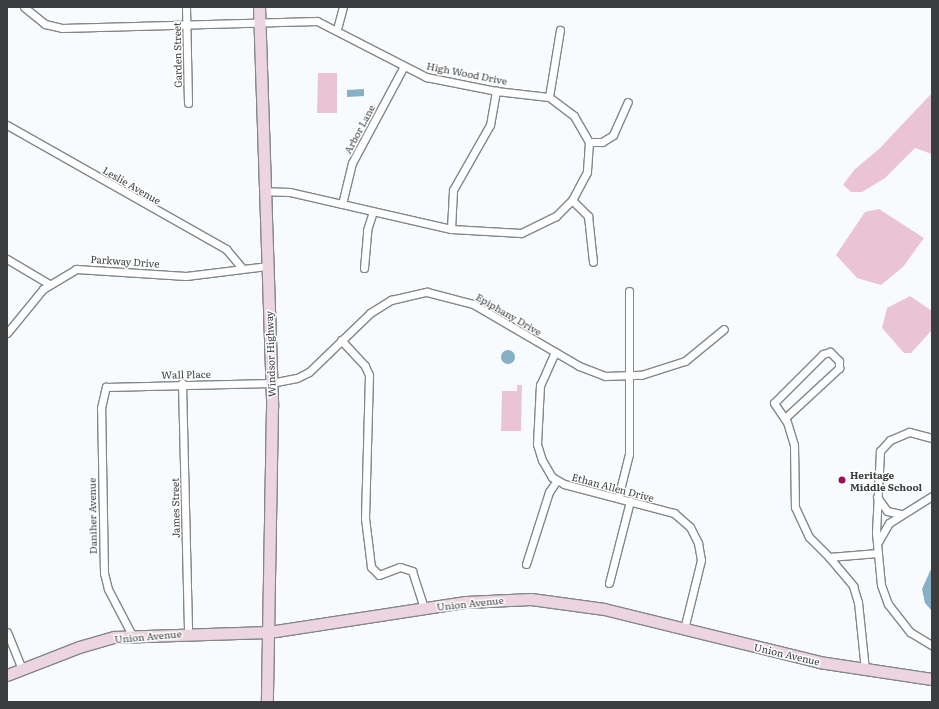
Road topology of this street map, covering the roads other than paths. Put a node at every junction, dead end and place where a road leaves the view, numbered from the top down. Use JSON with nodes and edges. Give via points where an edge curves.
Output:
{"nodes":[{"id":1,"x":24,"y":7,"type":"edge"},
{"id":2,"x":186,"y":7,"type":"edge"},
{"id":3,"x":259,"y":7,"type":"edge"},
{"id":4,"x":343,"y":7,"type":"edge"},
{"id":5,"x":260,"y":22,"type":"junction"},
{"id":6,"x":186,"y":25,"type":"junction"},
{"id":7,"x":338,"y":29,"type":"junction"},
{"id":8,"x":560,"y":30,"type":"dead end"},
{"id":9,"x":403,"y":68,"type":"junction"},
{"id":10,"x":496,"y":91,"type":"junction"},
{"id":11,"x":549,"y":97,"type":"junction"},
{"id":12,"x":628,"y":102,"type":"dead end"},
{"id":13,"x":188,"y":103,"type":"dead end"},
{"id":14,"x":7,"y":125,"type":"edge"},
{"id":15,"x":589,"y":142,"type":"junction"},
{"id":16,"x":265,"y":191,"type":"junction"},
{"id":17,"x":572,"y":200,"type":"junction"},
{"id":18,"x":342,"y":204,"type":"junction"},
{"id":19,"x":373,"y":212,"type":"junction"},
{"id":20,"x":451,"y":229,"type":"junction"},
{"id":21,"x":7,"y":259,"type":"edge"},
{"id":22,"x":593,"y":262,"type":"dead end"},
{"id":23,"x":268,"y":266,"type":"junction"},
{"id":24,"x":242,"y":267,"type":"junction"},
{"id":25,"x":364,"y":268,"type":"dead end"},
{"id":26,"x":49,"y":284,"type":"junction"},
{"id":27,"x":629,"y":291,"type":"dead end"},
{"id":28,"x":724,"y":329,"type":"dead end"},
{"id":29,"x":7,"y":333,"type":"edge"},
{"id":30,"x":342,"y":340,"type":"junction"},
{"id":31,"x":556,"y":352,"type":"junction"},
{"id":32,"x":628,"y":377,"type":"junction"},
{"id":33,"x":182,"y":383,"type":"junction"},
{"id":34,"x":271,"y":383,"type":"junction"},
{"id":35,"x":103,"y":391,"type":"joint"},
{"id":36,"x":784,"y":418,"type":"junction"},
{"id":37,"x":932,"y":438,"type":"edge"},
{"id":38,"x":557,"y":480,"type":"junction"},
{"id":39,"x":932,"y":496,"type":"edge"},
{"id":40,"x":877,"y":497,"type":"junction"},
{"id":41,"x":618,"y":498,"type":"junction"},
{"id":42,"x":630,"y":501,"type":"junction"},
{"id":43,"x":901,"y":514,"type":"junction"},
{"id":44,"x":878,"y":542,"type":"junction"},
{"id":45,"x":878,"y":553,"type":"junction"},
{"id":46,"x":829,"y":557,"type":"junction"},
{"id":47,"x":526,"y":564,"type":"dead end"},
{"id":48,"x":609,"y":583,"type":"dead end"},
{"id":49,"x":424,"y":608,"type":"junction"},
{"id":50,"x":684,"y":629,"type":"junction"},
{"id":51,"x":7,"y":632,"type":"edge"},
{"id":52,"x":269,"y":632,"type":"junction"},
{"id":53,"x":188,"y":633,"type":"junction"},
{"id":54,"x":132,"y":635,"type":"junction"},
{"id":55,"x":932,"y":645,"type":"edge"},
{"id":56,"x":22,"y":669,"type":"junction"},
{"id":57,"x":865,"y":670,"type":"junction"},
{"id":58,"x":7,"y":675,"type":"edge"},
{"id":59,"x":932,"y":679,"type":"edge"},
{"id":60,"x":267,"y":702,"type":"edge"}],
"edges":[{"from":1,"to":6,"type":"street","name":"High Wood Drive","via":[[54,27]]},
{"from":2,"to":6,"type":"street","name":"Garden Street"},
{"from":3,"to":5,"type":"street","name":"Windsor Highway"},
{"from":4,"to":7,"type":"street"},
{"from":5,"to":6,"type":"street","name":"High Wood Drive"},
{"from":5,"to":7,"type":"street","name":"High Wood Drive","via":[[299,19]]},
{"from":5,"to":16,"type":"street","name":"Windsor Highway"},
{"from":6,"to":13,"type":"street","name":"Garden Street"},
{"from":7,"to":9,"type":"street","name":"High Wood Drive"},
{"from":8,"to":11,"type":"street"},
{"from":9,"to":10,"type":"street","name":"High Wood Drive","via":[[426,77]]},
{"from":9,"to":18,"type":"street","name":"Arbor Lane","via":[[352,163]]},
{"from":10,"to":11,"type":"street","name":"High Wood Drive"},
{"from":10,"to":20,"type":"street","via":[[490,125],[453,190]]},
{"from":11,"to":15,"type":"street","via":[[574,116]]},
{"from":12,"to":15,"type":"street","via":[[613,135],[602,142]]},
{"from":14,"to":24,"type":"street","name":"Leslie Avenue","via":[[226,249]]},
{"from":15,"to":17,"type":"street","via":[[587,172]]},
{"from":16,"to":18,"type":"street","via":[[290,192]]},
{"from":16,"to":23,"type":"street","name":"Windsor Highway"},
{"from":17,"to":20,"type":"street","via":[[556,216],[521,234]]},
{"from":17,"to":22,"type":"street","via":[[588,216]]},
{"from":18,"to":19,"type":"street"},
{"from":19,"to":20,"type":"street"},
{"from":19,"to":25,"type":"street","via":[[367,230]]},
{"from":21,"to":26,"type":"street"},
{"from":23,"to":24,"type":"street","name":"Parkway Drive"},
{"from":23,"to":34,"type":"street","name":"Windsor Highway"},
{"from":24,"to":26,"type":"street","name":"Parkway Drive","via":[[186,276],[89,268],[76,270]]},
{"from":26,"to":29,"type":"street","name":"Parkway Drive"},
{"from":27,"to":32,"type":"street"},
{"from":28,"to":32,"type":"street","name":"Epiphany Drive","via":[[685,361]]},
{"from":30,"to":31,"type":"street","name":"Epiphany Drive","via":[[370,313],[391,300],[434,293],[473,304]]},
{"from":30,"to":34,"type":"street","name":"Epiphany Drive","via":[[304,376]]},
{"from":30,"to":49,"type":"street","via":[[365,366],[369,375],[365,518],[371,567],[379,575],[400,567],[412,571]]},
{"from":31,"to":32,"type":"street","name":"Epiphany Drive","via":[[596,374]]},
{"from":31,"to":38,"type":"street","name":"Ethan Allen Drive","via":[[540,385],[537,444],[542,460]]},
{"from":32,"to":41,"type":"street","via":[[628,454]]},
{"from":33,"to":34,"type":"street","name":"Wall Place"},
{"from":33,"to":35,"type":"street","name":"Wall Place","via":[[114,385]]},
{"from":33,"to":53,"type":"street","name":"James Street"},
{"from":34,"to":52,"type":"street","name":"Windsor Highway"},
{"from":35,"to":54,"type":"street","name":"Daniher Avenue","via":[[104,573],[108,590]]},
{"from":36,"to":36,"type":"street","via":[[775,400],[823,354],[830,352],[839,361],[839,368]]},
{"from":36,"to":46,"type":"street","via":[[794,445],[797,514],[815,545]]},
{"from":37,"to":40,"type":"street","via":[[909,432],[884,445],[878,458]]},
{"from":38,"to":41,"type":"street","name":"Ethan Allen Drive"},
{"from":38,"to":47,"type":"street","via":[[549,492]]},
{"from":39,"to":43,"type":"street"},
{"from":40,"to":43,"type":"street","via":[[887,511]]},
{"from":40,"to":44,"type":"street"},
{"from":41,"to":42,"type":"street","name":"Ethan Allen Drive"},
{"from":42,"to":48,"type":"street"},
{"from":42,"to":50,"type":"street","name":"Ethan Allen Drive","via":[[674,514],[694,534],[701,560]]},
{"from":43,"to":44,"type":"street","via":[[889,523]]},
{"from":44,"to":45,"type":"street"},
{"from":45,"to":46,"type":"street"},
{"from":45,"to":55,"type":"street","via":[[881,585],[894,614],[910,632]]},
{"from":46,"to":57,"type":"street","via":[[853,586],[858,602]]},
{"from":49,"to":50,"type":"street","name":"Union Avenue","via":[[531,598],[570,602]]},
{"from":49,"to":52,"type":"street","name":"Union Avenue"},
{"from":50,"to":57,"type":"street","name":"Union Avenue"},
{"from":51,"to":56,"type":"street"},
{"from":52,"to":53,"type":"street","name":"Union Avenue"},
{"from":52,"to":60,"type":"street","name":"Windsor Highway"},
{"from":53,"to":54,"type":"street","name":"Union Avenue"},
{"from":54,"to":56,"type":"street","name":"Union Avenue","via":[[79,647]]},
{"from":56,"to":58,"type":"street","name":"Union Avenue"},
{"from":57,"to":59,"type":"street","name":"Union Avenue"}]}
